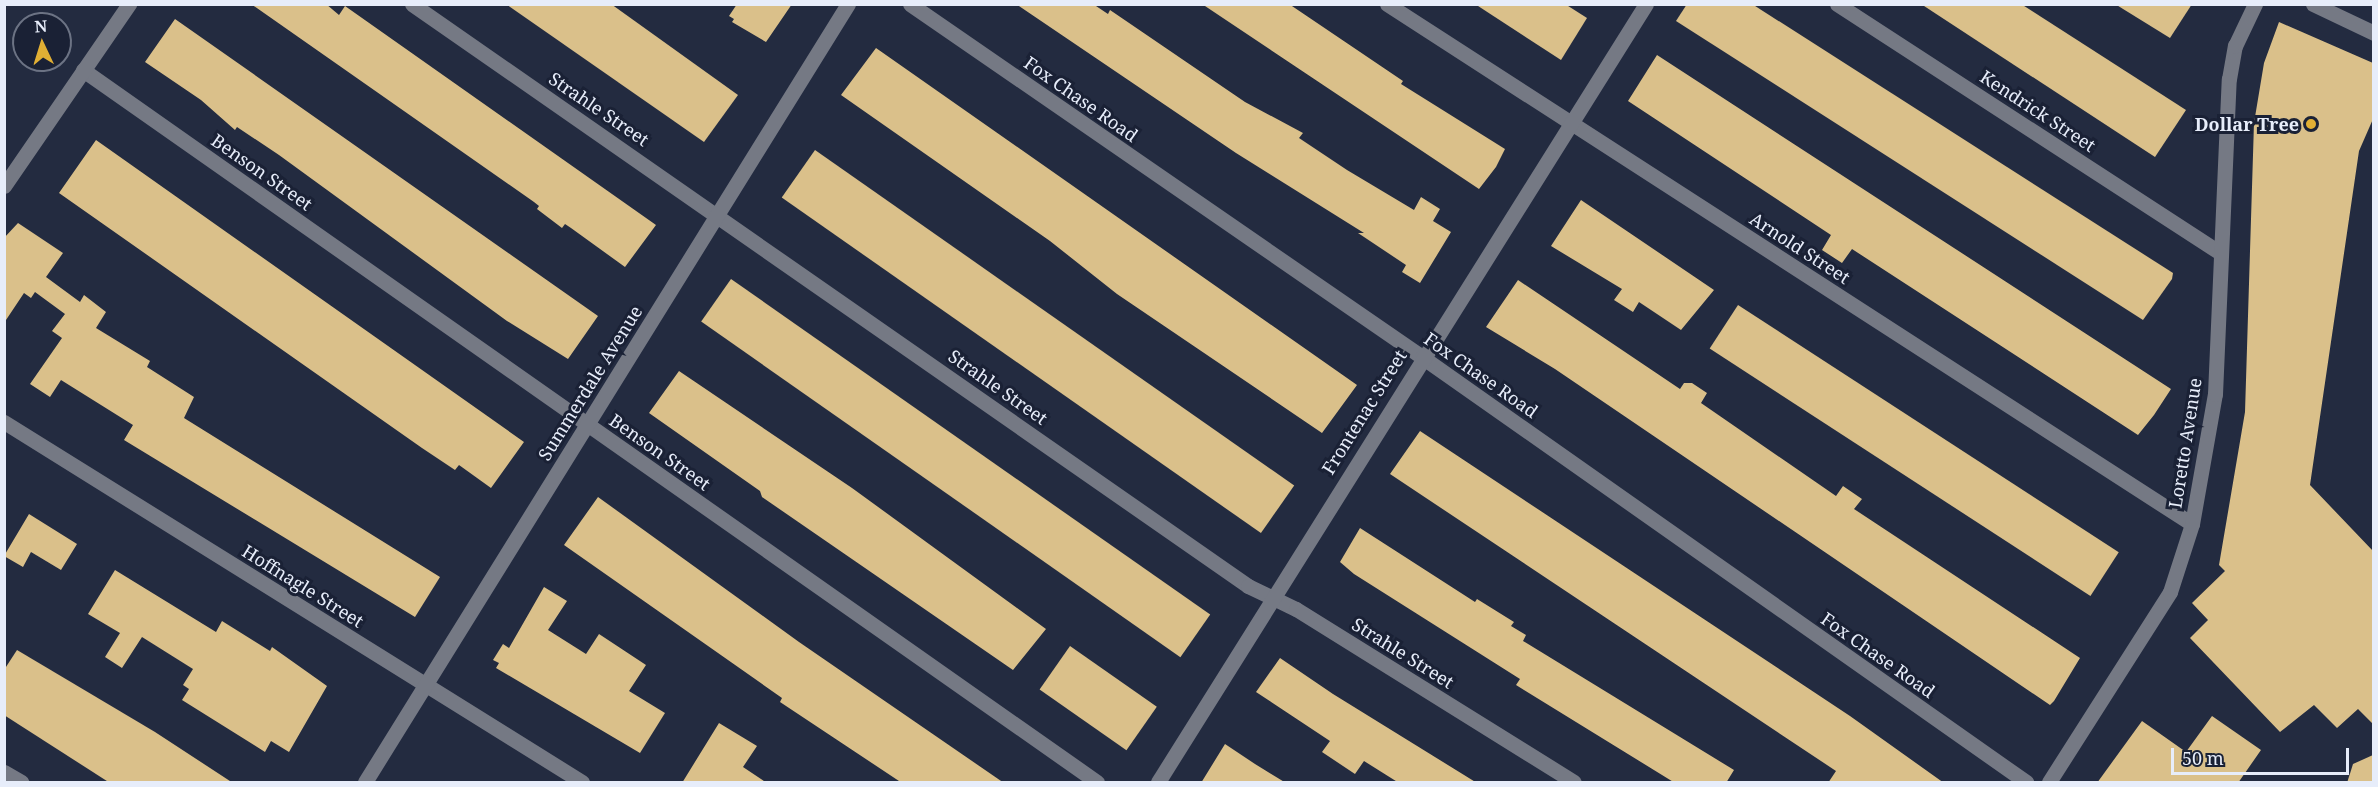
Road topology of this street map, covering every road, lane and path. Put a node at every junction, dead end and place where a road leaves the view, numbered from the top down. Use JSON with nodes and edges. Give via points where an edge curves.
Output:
{"nodes":[{"id":1,"x":129,"y":4,"type":"edge"},
{"id":2,"x":412,"y":4,"type":"edge"},
{"id":3,"x":848,"y":4,"type":"edge"},
{"id":4,"x":910,"y":4,"type":"edge"},
{"id":5,"x":1387,"y":4,"type":"edge"},
{"id":6,"x":1646,"y":4,"type":"edge"},
{"id":7,"x":1837,"y":4,"type":"edge"},
{"id":8,"x":2255,"y":4,"type":"edge"},
{"id":9,"x":2313,"y":4,"type":"edge"},
{"id":10,"x":2373,"y":33,"type":"edge"},
{"id":11,"x":83,"y":70,"type":"junction"},
{"id":12,"x":1571,"y":123,"type":"junction"},
{"id":13,"x":4,"y":186,"type":"edge"},
{"id":14,"x":718,"y":214,"type":"junction"},
{"id":15,"x":2218,"y":251,"type":"junction"},
{"id":16,"x":1422,"y":357,"type":"junction"},
{"id":17,"x":4,"y":422,"type":"edge"},
{"id":18,"x":586,"y":424,"type":"junction"},
{"id":19,"x":2192,"y":524,"type":"junction"},
{"id":20,"x":1271,"y":599,"type":"junction"},
{"id":21,"x":424,"y":685,"type":"junction"},
{"id":22,"x":4,"y":772,"type":"edge"},
{"id":23,"x":21,"y":783,"type":"edge"},
{"id":24,"x":365,"y":783,"type":"edge"},
{"id":25,"x":582,"y":783,"type":"edge"},
{"id":26,"x":1097,"y":783,"type":"edge"},
{"id":27,"x":1158,"y":783,"type":"edge"},
{"id":28,"x":1574,"y":783,"type":"edge"},
{"id":29,"x":2026,"y":783,"type":"edge"},
{"id":30,"x":2049,"y":783,"type":"edge"}],
"edges":[{"from":1,"to":11,"type":"street"},
{"from":2,"to":14,"type":"street","name":"Strahle Street"},
{"from":3,"to":14,"type":"street","name":"Summerdale Avenue"},
{"from":4,"to":16,"type":"street","name":"Fox Chase Road"},
{"from":5,"to":12,"type":"street","name":"Arnold Street"},
{"from":6,"to":12,"type":"street","name":"Frontenac Street"},
{"from":7,"to":15,"type":"street","name":"Kendrick Street"},
{"from":8,"to":15,"type":"street","name":"Loretto Avenue","via":[[2235,46],[2229,79]]},
{"from":9,"to":10,"type":"street"},
{"from":11,"to":13,"type":"street"},
{"from":11,"to":18,"type":"street","name":"Benson Street"},
{"from":12,"to":16,"type":"street","name":"Frontenac Street"},
{"from":12,"to":19,"type":"street","name":"Arnold Street"},
{"from":14,"to":18,"type":"street","name":"Summerdale Avenue"},
{"from":14,"to":20,"type":"street","name":"Strahle Street"},
{"from":15,"to":19,"type":"street","name":"Loretto Avenue","via":[[2215,394]]},
{"from":16,"to":20,"type":"street","name":"Frontenac Street"},
{"from":16,"to":29,"type":"street","name":"Fox Chase Road"},
{"from":17,"to":21,"type":"street","name":"Hoffnagle Street"},
{"from":18,"to":21,"type":"street","name":"Summerdale Avenue"},
{"from":18,"to":26,"type":"street","name":"Benson Street"},
{"from":19,"to":30,"type":"street","name":"Loretto Avenue","via":[[2170,592]]},
{"from":20,"to":27,"type":"street","name":"Frontenac Street"},
{"from":20,"to":28,"type":"street","name":"Strahle Street","via":[[1296,609]]},
{"from":21,"to":24,"type":"street","name":"Summerdale Avenue"},
{"from":21,"to":25,"type":"street","name":"Hoffnagle Street"},
{"from":22,"to":23,"type":"street"}]}
